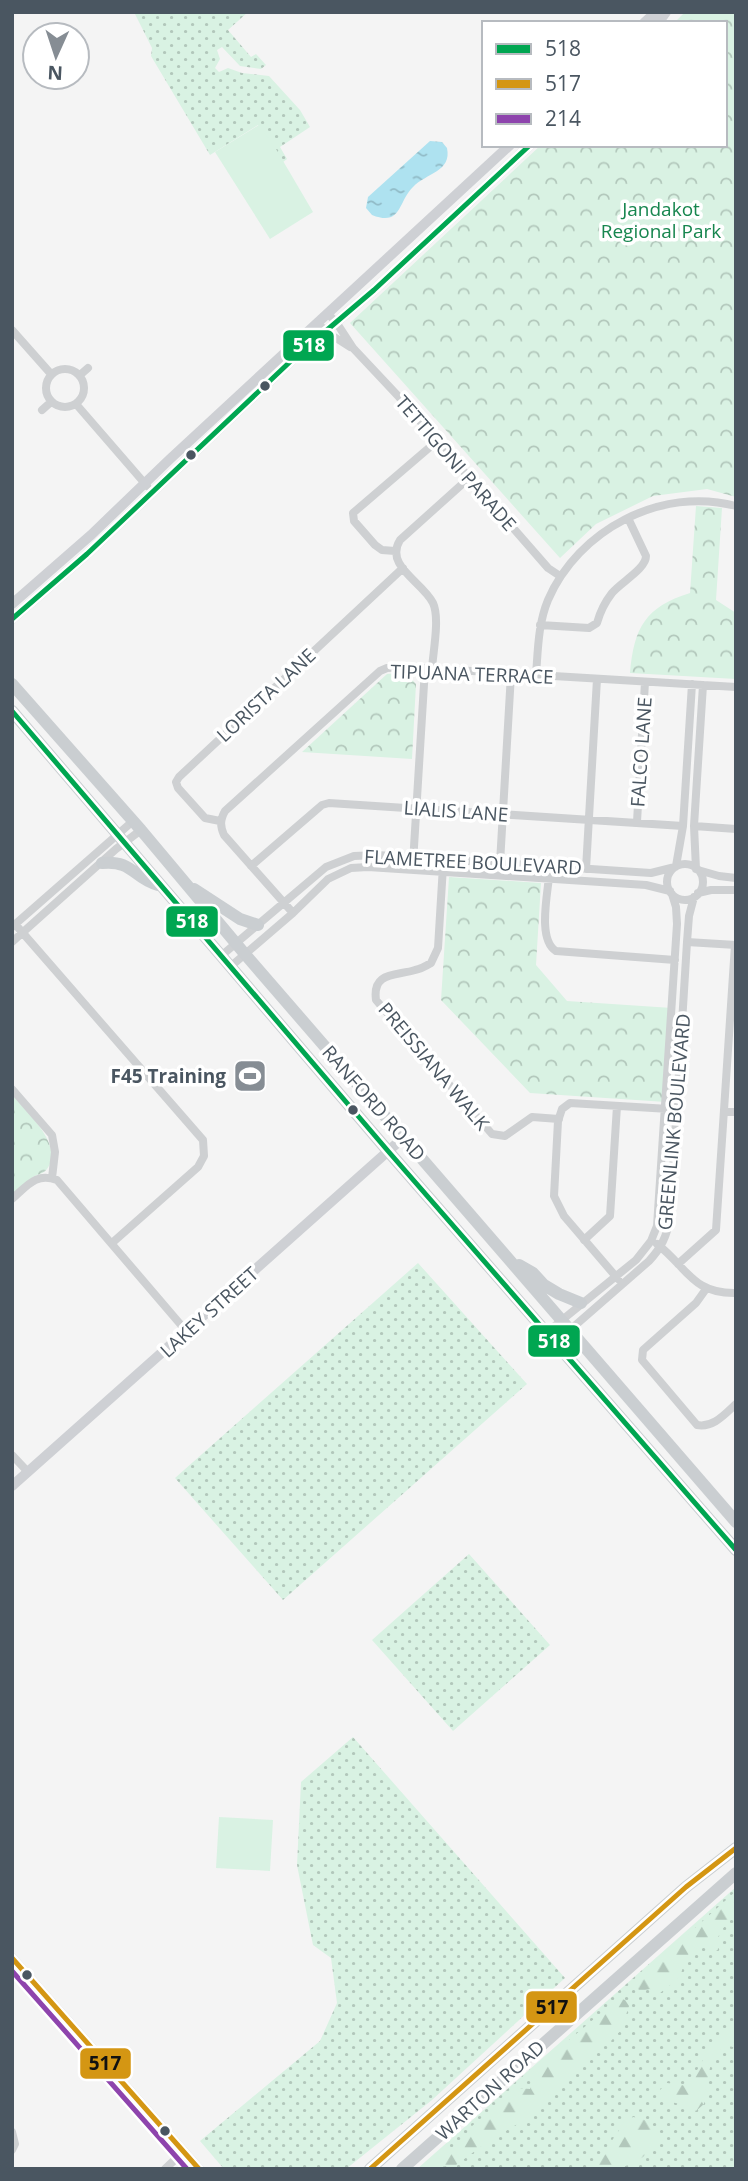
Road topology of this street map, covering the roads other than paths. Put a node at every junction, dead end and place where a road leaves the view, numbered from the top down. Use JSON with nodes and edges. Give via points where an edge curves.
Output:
{"nodes":[{"id":1,"x":514,"y":149,"type":"edge"},
{"id":2,"x":383,"y":264,"type":"junction"},
{"id":3,"x":392,"y":273,"type":"junction"},
{"id":4,"x":332,"y":318,"type":"junction"},
{"id":5,"x":322,"y":327,"type":"junction"},
{"id":6,"x":12,"y":330,"type":"edge"},
{"id":7,"x":353,"y":348,"type":"junction"},
{"id":8,"x":88,"y":368,"type":"dead end"},
{"id":9,"x":51,"y":374,"type":"junction"},
{"id":10,"x":80,"y":375,"type":"junction"},
{"id":11,"x":51,"y":402,"type":"junction"},
{"id":12,"x":76,"y":404,"type":"junction"},
{"id":13,"x":42,"y":410,"type":"dead end"},
{"id":14,"x":437,"y":441,"type":"junction"},
{"id":15,"x":470,"y":478,"type":"junction"},
{"id":16,"x":148,"y":487,"type":"junction"},
{"id":17,"x":736,"y":506,"type":"edge"},
{"id":18,"x":628,"y":518,"type":"junction"},
{"id":19,"x":396,"y":551,"type":"junction"},
{"id":20,"x":403,"y":568,"type":"junction"},
{"id":21,"x":561,"y":576,"type":"junction"},
{"id":22,"x":31,"y":594,"type":"junction"},
{"id":23,"x":12,"y":604,"type":"edge"},
{"id":24,"x":12,"y":619,"type":"edge"},
{"id":25,"x":540,"y":625,"type":"junction"},
{"id":26,"x":429,"y":669,"type":"junction"},
{"id":27,"x":511,"y":674,"type":"junction"},
{"id":28,"x":536,"y":675,"type":"junction"},
{"id":29,"x":597,"y":679,"type":"junction"},
{"id":30,"x":645,"y":682,"type":"junction"},
{"id":31,"x":12,"y":684,"type":"edge"},
{"id":32,"x":692,"y":684,"type":"junction"},
{"id":33,"x":703,"y":685,"type":"junction"},
{"id":34,"x":736,"y":687,"type":"edge"},
{"id":35,"x":12,"y":711,"type":"edge"},
{"id":36,"x":417,"y":808,"type":"junction"},
{"id":37,"x":503,"y":814,"type":"junction"},
{"id":38,"x":589,"y":819,"type":"junction"},
{"id":39,"x":220,"y":821,"type":"junction"},
{"id":40,"x":636,"y":822,"type":"junction"},
{"id":41,"x":137,"y":825,"type":"junction"},
{"id":42,"x":683,"y":826,"type":"junction"},
{"id":43,"x":694,"y":826,"type":"junction"},
{"id":44,"x":736,"y":828,"type":"edge"},
{"id":45,"x":121,"y":838,"type":"junction"},
{"id":46,"x":414,"y":858,"type":"junction"},
{"id":47,"x":444,"y":860,"type":"junction"},
{"id":48,"x":102,"y":863,"type":"junction"},
{"id":49,"x":500,"y":863,"type":"junction"},
{"id":50,"x":251,"y":866,"type":"junction"},
{"id":51,"x":676,"y":866,"type":"junction"},
{"id":52,"x":413,"y":869,"type":"junction"},
{"id":53,"x":586,"y":869,"type":"junction"},
{"id":54,"x":697,"y":869,"type":"junction"},
{"id":55,"x":443,"y":871,"type":"junction"},
{"id":56,"x":548,"y":877,"type":"junction"},
{"id":57,"x":736,"y":878,"type":"edge"},
{"id":58,"x":162,"y":886,"type":"junction"},
{"id":59,"x":187,"y":886,"type":"junction"},
{"id":60,"x":736,"y":890,"type":"edge"},
{"id":61,"x":671,"y":893,"type":"junction"},
{"id":62,"x":696,"y":895,"type":"junction"},
{"id":63,"x":284,"y":903,"type":"junction"},
{"id":64,"x":293,"y":913,"type":"junction"},
{"id":65,"x":14,"y":925,"type":"edge"},
{"id":66,"x":258,"y":925,"type":"junction"},
{"id":67,"x":23,"y":933,"type":"junction"},
{"id":68,"x":12,"y":942,"type":"edge"},
{"id":69,"x":687,"y":942,"type":"junction"},
{"id":70,"x":236,"y":944,"type":"junction"},
{"id":71,"x":735,"y":945,"type":"edge"},
{"id":72,"x":245,"y":954,"type":"junction"},
{"id":73,"x":221,"y":956,"type":"junction"},
{"id":74,"x":675,"y":960,"type":"junction"},
{"id":75,"x":230,"y":967,"type":"junction"},
{"id":76,"x":12,"y":1088,"type":"edge"},
{"id":77,"x":617,"y":1106,"type":"junction"},
{"id":78,"x":666,"y":1109,"type":"junction"},
{"id":79,"x":677,"y":1109,"type":"junction"},
{"id":80,"x":724,"y":1112,"type":"junction"},
{"id":81,"x":736,"y":1112,"type":"edge"},
{"id":82,"x":560,"y":1114,"type":"junction"},
{"id":83,"x":404,"y":1137,"type":"junction"},
{"id":84,"x":388,"y":1150,"type":"junction"},
{"id":85,"x":52,"y":1178,"type":"junction"},
{"id":86,"x":12,"y":1199,"type":"edge"},
{"id":87,"x":584,"y":1240,"type":"junction"},
{"id":88,"x":652,"y":1241,"type":"junction"},
{"id":89,"x":112,"y":1244,"type":"junction"},
{"id":90,"x":661,"y":1247,"type":"junction"},
{"id":91,"x":509,"y":1259,"type":"junction"},
{"id":92,"x":678,"y":1264,"type":"junction"},
{"id":93,"x":619,"y":1280,"type":"junction"},
{"id":94,"x":706,"y":1289,"type":"junction"},
{"id":95,"x":736,"y":1293,"type":"edge"},
{"id":96,"x":582,"y":1304,"type":"junction"},
{"id":97,"x":566,"y":1325,"type":"junction"},
{"id":98,"x":187,"y":1332,"type":"junction"},
{"id":99,"x":551,"y":1338,"type":"junction"},
{"id":100,"x":736,"y":1404,"type":"edge"},
{"id":101,"x":12,"y":1455,"type":"edge"},
{"id":102,"x":28,"y":1472,"type":"junction"},
{"id":103,"x":12,"y":1486,"type":"edge"},
{"id":104,"x":723,"y":1508,"type":"junction"},
{"id":105,"x":736,"y":1522,"type":"edge"},
{"id":106,"x":736,"y":1532,"type":"edge"},
{"id":107,"x":736,"y":1550,"type":"edge"},
{"id":108,"x":736,"y":1848,"type":"edge"},
{"id":109,"x":736,"y":1873,"type":"edge"},
{"id":110,"x":12,"y":1958,"type":"edge"},
{"id":111,"x":582,"y":1980,"type":"junction"},
{"id":112,"x":597,"y":1996,"type":"junction"},
{"id":113,"x":496,"y":2085,"type":"junction"},
{"id":114,"x":417,"y":2127,"type":"junction"},
{"id":115,"x":12,"y":2132,"type":"edge"},
{"id":116,"x":12,"y":2150,"type":"edge"},
{"id":117,"x":184,"y":2151,"type":"junction"},
{"id":118,"x":165,"y":2169,"type":"edge"},
{"id":119,"x":199,"y":2169,"type":"edge"},
{"id":120,"x":370,"y":2169,"type":"edge"},
{"id":121,"x":402,"y":2169,"type":"edge"}],
"edges":[{"from":1,"to":2,"type":"street"},
{"from":1,"to":3,"type":"street"},
{"from":2,"to":3,"type":"street"},
{"from":2,"to":4,"type":"street"},
{"from":3,"to":4,"type":"street"},
{"from":4,"to":5,"type":"street"},
{"from":4,"to":7,"type":"street","name":"TETTIGONI PARADE"},
{"from":5,"to":7,"type":"street","name":"TETTIGONI PARADE"},
{"from":5,"to":16,"type":"street"},
{"from":6,"to":9,"type":"street"},
{"from":7,"to":14,"type":"street","name":"TETTIGONI PARADE"},
{"from":8,"to":10,"type":"street"},
{"from":9,"to":10,"type":"street","via":[[68,369]]},
{"from":9,"to":11,"type":"street","via":[[45,386]]},
{"from":10,"to":12,"type":"street","via":[[84,393]]},
{"from":11,"to":12,"type":"street","via":[[64,408]]},
{"from":11,"to":13,"type":"street"},
{"from":12,"to":16,"type":"street"},
{"from":14,"to":15,"type":"street","name":"TETTIGONI PARADE"},
{"from":14,"to":19,"type":"street","via":[[353,513],[354,521],[375,545]]},
{"from":15,"to":19,"type":"street","via":[[400,540]]},
{"from":15,"to":21,"type":"street","name":"TETTIGONI PARADE","via":[[548,568]]},
{"from":16,"to":22,"type":"street","via":[[87,554]]},
{"from":17,"to":18,"type":"street","via":[[691,501],[651,508]]},
{"from":18,"to":21,"type":"street","via":[[580,551]]},
{"from":18,"to":25,"type":"street","via":[[646,556],[644,566],[611,594],[593,626]]},
{"from":19,"to":20,"type":"street"},
{"from":20,"to":26,"type":"street","via":[[435,608]]},
{"from":20,"to":39,"type":"street","name":"LORISTA LANE","via":[[179,777],[178,788],[205,818]]},
{"from":21,"to":25,"type":"street"},
{"from":22,"to":23,"type":"street"},
{"from":22,"to":24,"type":"street"},
{"from":25,"to":28,"type":"street"},
{"from":26,"to":27,"type":"street","name":"TIPUANA TERRACE"},
{"from":26,"to":36,"type":"street"},
{"from":26,"to":39,"type":"street","name":"TIPUANA TERRACE","via":[[387,668],[373,676],[225,811]]},
{"from":27,"to":28,"type":"street","name":"TIPUANA TERRACE"},
{"from":27,"to":37,"type":"street"},
{"from":28,"to":29,"type":"street","name":"TIPUANA TERRACE"},
{"from":29,"to":30,"type":"street","name":"TIPUANA TERRACE"},
{"from":29,"to":38,"type":"street"},
{"from":30,"to":32,"type":"street","name":"TIPUANA TERRACE"},
{"from":30,"to":40,"type":"street","name":"FALCO LANE"},
{"from":31,"to":41,"type":"main road","name":"RANFORD ROAD"},
{"from":32,"to":33,"type":"street","name":"TIPUANA TERRACE"},
{"from":32,"to":42,"type":"street","name":"GREENLINK BOULEVARD"},
{"from":33,"to":34,"type":"street","name":"TIPUANA TERRACE"},
{"from":33,"to":43,"type":"street","name":"GREENLINK BOULEVARD"},
{"from":35,"to":45,"type":"main road","name":"RANFORD ROAD"},
{"from":36,"to":37,"type":"street","name":"LIALIS LANE"},
{"from":36,"to":46,"type":"street"},
{"from":36,"to":50,"type":"street","name":"LIALIS LANE","via":[[326,803]]},
{"from":37,"to":38,"type":"street","name":"LIALIS LANE"},
{"from":37,"to":49,"type":"street"},
{"from":38,"to":40,"type":"street","name":"LIALIS LANE"},
{"from":38,"to":53,"type":"street"},
{"from":39,"to":50,"type":"street","via":[[224,835]]},
{"from":40,"to":42,"type":"street","name":"LIALIS LANE"},
{"from":41,"to":45,"type":"street"},
{"from":41,"to":45,"type":"street"},
{"from":41,"to":59,"type":"main road","name":"RANFORD ROAD"},
{"from":42,"to":51,"type":"street","name":"GREENLINK BOULEVARD"},
{"from":43,"to":44,"type":"street"},
{"from":43,"to":54,"type":"street","name":"GREENLINK BOULEVARD"},
{"from":45,"to":48,"type":"street"},
{"from":45,"to":58,"type":"main road","name":"RANFORD ROAD"},
{"from":45,"to":65,"type":"street"},
{"from":46,"to":47,"type":"street","name":"FLAMETREE BOULEVARD"},
{"from":46,"to":52,"type":"street"},
{"from":46,"to":63,"type":"street","name":"FLAMETREE BOULEVARD","via":[[346,858],[326,867]]},
{"from":47,"to":49,"type":"street","name":"FLAMETREE BOULEVARD"},
{"from":47,"to":55,"type":"street"},
{"from":48,"to":58,"type":"main road","via":[[121,863],[149,883]]},
{"from":48,"to":67,"type":"street"},
{"from":49,"to":53,"type":"street","name":"FLAMETREE BOULEVARD"},
{"from":50,"to":63,"type":"street"},
{"from":51,"to":53,"type":"street","name":"FLAMETREE BOULEVARD","via":[[651,873]]},
{"from":51,"to":54,"type":"street","via":[[687,864]]},
{"from":51,"to":61,"type":"street","name":"GREENLINK BOULEVARD","via":[[668,875]]},
{"from":52,"to":55,"type":"street","name":"FLAMETREE BOULEVARD"},
{"from":52,"to":64,"type":"street","name":"FLAMETREE BOULEVARD","via":[[359,867],[344,871],[328,879]]},
{"from":54,"to":57,"type":"street"},
{"from":54,"to":62,"type":"street","name":"GREENLINK BOULEVARD","via":[[702,884]]},
{"from":55,"to":56,"type":"street","name":"FLAMETREE BOULEVARD"},
{"from":55,"to":82,"type":"street","name":"PREISSIANA WALK","via":[[438,948],[431,963],[387,976],[375,990],[376,1000],[492,1134],[505,1136],[532,1117]]},
{"from":56,"to":61,"type":"street","name":"FLAMETREE BOULEVARD","via":[[646,885]]},
{"from":56,"to":74,"type":"street","via":[[545,932],[551,948]]},
{"from":58,"to":73,"type":"main road","name":"RANFORD ROAD"},
{"from":59,"to":66,"type":"main road","via":[[244,922]]},
{"from":59,"to":70,"type":"main road","name":"RANFORD ROAD"},
{"from":60,"to":62,"type":"street"},
{"from":61,"to":62,"type":"street","via":[[683,899]]},
{"from":61,"to":74,"type":"street","name":"GREENLINK BOULEVARD","via":[[677,918]]},
{"from":62,"to":69,"type":"street","name":"GREENLINK BOULEVARD"},
{"from":63,"to":64,"type":"street"},
{"from":63,"to":66,"type":"street","name":"FLAMETREE BOULEVARD"},
{"from":64,"to":72,"type":"street","name":"FLAMETREE BOULEVARD"},
{"from":65,"to":67,"type":"street"},
{"from":66,"to":70,"type":"street","name":"FLAMETREE BOULEVARD"},
{"from":67,"to":68,"type":"street"},
{"from":67,"to":89,"type":"street","via":[[203,1140],[204,1156],[198,1167]]},
{"from":69,"to":71,"type":"street"},
{"from":69,"to":79,"type":"street","name":"GREENLINK BOULEVARD"},
{"from":70,"to":72,"type":"main road","name":"RANFORD ROAD"},
{"from":70,"to":73,"type":"street","name":"FLAMETREE BOULEVARD"},
{"from":71,"to":80,"type":"street"},
{"from":72,"to":75,"type":"street","name":"FLAMETREE BOULEVARD"},
{"from":72,"to":83,"type":"main road","name":"RANFORD ROAD"},
{"from":73,"to":75,"type":"main road","name":"RANFORD ROAD"},
{"from":74,"to":78,"type":"street","name":"GREENLINK BOULEVARD"},
{"from":75,"to":84,"type":"main road","name":"RANFORD ROAD"},
{"from":76,"to":85,"type":"street","via":[[52,1135]]},
{"from":77,"to":78,"type":"street","name":"PREISSIANA WALK"},
{"from":77,"to":82,"type":"street","name":"PREISSIANA WALK","via":[[570,1103]]},
{"from":77,"to":87,"type":"street","via":[[610,1216]]},
{"from":78,"to":79,"type":"street","name":"PREISSIANA WALK"},
{"from":78,"to":88,"type":"street","name":"GREENLINK BOULEVARD","via":[[659,1215]]},
{"from":79,"to":90,"type":"street","name":"GREENLINK BOULEVARD","via":[[670,1218]]},
{"from":80,"to":81,"type":"street"},
{"from":80,"to":92,"type":"street","via":[[716,1230]]},
{"from":82,"to":87,"type":"street","via":[[554,1196]]},
{"from":83,"to":84,"type":"street","name":"LAKEY STREET"},
{"from":83,"to":91,"type":"main road","name":"RANFORD ROAD"},
{"from":84,"to":98,"type":"street","name":"LAKEY STREET"},
{"from":84,"to":99,"type":"main road","name":"RANFORD ROAD"},
{"from":85,"to":86,"type":"street","via":[[35,1179]]},
{"from":85,"to":89,"type":"street"},
{"from":87,"to":93,"type":"street"},
{"from":88,"to":90,"type":"street"},
{"from":88,"to":93,"type":"street","name":"GREENLINK BOULEVARD"},
{"from":89,"to":98,"type":"street"},
{"from":90,"to":92,"type":"street"},
{"from":90,"to":93,"type":"street","name":"GREENLINK BOULEVARD","via":[[649,1261]]},
{"from":91,"to":96,"type":"main road","via":[[544,1285]]},
{"from":91,"to":97,"type":"main road","name":"RANFORD ROAD"},
{"from":92,"to":94,"type":"street"},
{"from":93,"to":96,"type":"street","name":"GREENLINK BOULEVARD"},
{"from":93,"to":97,"type":"street","name":"GREENLINK BOULEVARD"},
{"from":94,"to":95,"type":"street"},
{"from":94,"to":100,"type":"street","via":[[643,1350],[642,1360],[697,1425],[714,1423]]},
{"from":96,"to":97,"type":"street","name":"GREENLINK BOULEVARD"},
{"from":97,"to":99,"type":"street","name":"GREENLINK BOULEVARD"},
{"from":97,"to":99,"type":"street","name":"GREENLINK BOULEVARD"},
{"from":97,"to":104,"type":"main road","name":"RANFORD ROAD"},
{"from":98,"to":102,"type":"street","name":"LAKEY STREET"},
{"from":99,"to":107,"type":"main road","name":"RANFORD ROAD"},
{"from":101,"to":102,"type":"street"},
{"from":102,"to":103,"type":"street","name":"LAKEY STREET"},
{"from":104,"to":105,"type":"main road","name":"RANFORD ROAD"},
{"from":104,"to":106,"type":"main road"},
{"from":108,"to":111,"type":"main road","name":"WARTON ROAD"},
{"from":109,"to":112,"type":"main road","name":"WARTON ROAD"},
{"from":110,"to":117,"type":"street"},
{"from":111,"to":112,"type":"main road"},
{"from":111,"to":114,"type":"main road","name":"WARTON ROAD"},
{"from":112,"to":113,"type":"main road","name":"WARTON ROAD"},
{"from":113,"to":114,"type":"main road","via":[[482,2077]]},
{"from":113,"to":121,"type":"main road","name":"WARTON ROAD"},
{"from":114,"to":120,"type":"main road","name":"WARTON ROAD"},
{"from":115,"to":116,"type":"street"},
{"from":117,"to":118,"type":"street"},
{"from":117,"to":119,"type":"street"}]}
